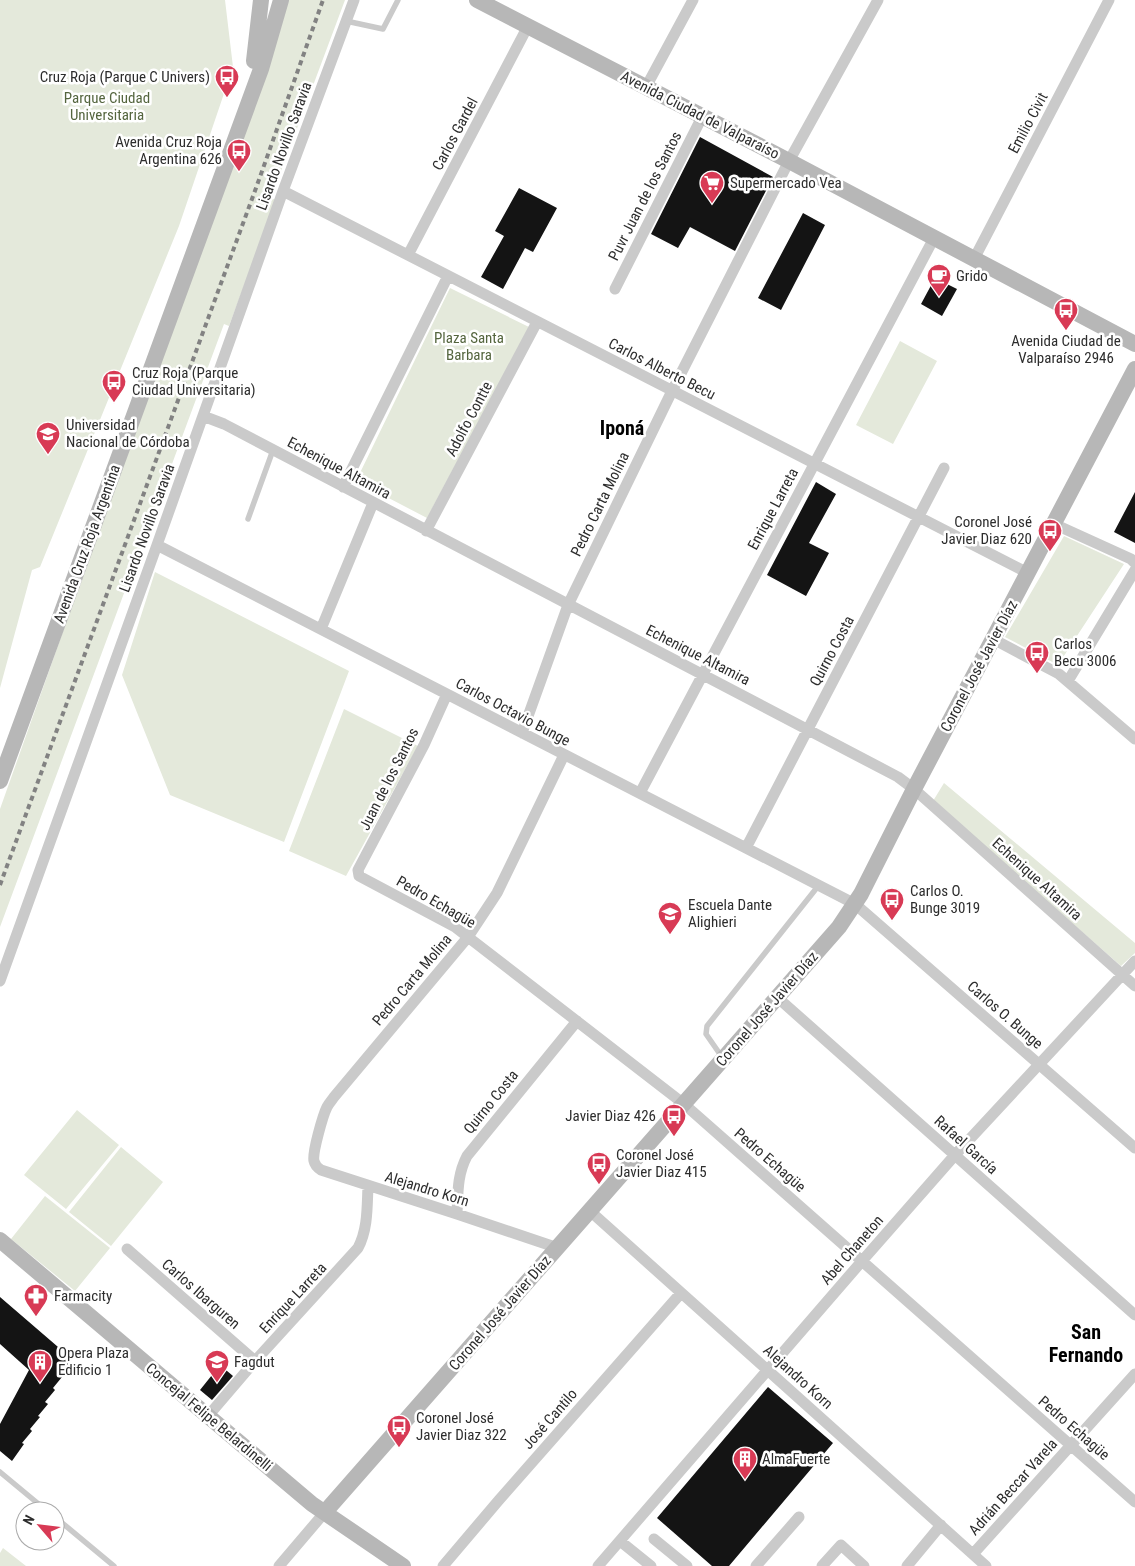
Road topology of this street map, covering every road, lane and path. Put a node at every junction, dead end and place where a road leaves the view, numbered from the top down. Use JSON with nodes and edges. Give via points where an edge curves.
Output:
{"nodes":[{"id":1,"x":261,"y":0,"type":"edge"},
{"id":2,"x":281,"y":0,"type":"edge"},
{"id":3,"x":354,"y":0,"type":"edge"},
{"id":4,"x":398,"y":0,"type":"edge"},
{"id":5,"x":477,"y":0,"type":"edge"},
{"id":6,"x":693,"y":0,"type":"edge"},
{"id":7,"x":878,"y":0,"type":"edge"},
{"id":8,"x":1109,"y":0,"type":"edge"},
{"id":9,"x":499,"y":5,"type":"edge"},
{"id":10,"x":346,"y":21,"type":"junction"},
{"id":11,"x":528,"y":26,"type":"junction"},
{"id":12,"x":646,"y":87,"type":"junction"},
{"id":13,"x":246,"y":110,"type":"junction"},
{"id":14,"x":702,"y":116,"type":"junction"},
{"id":15,"x":789,"y":162,"type":"junction"},
{"id":16,"x":283,"y":191,"type":"junction"},
{"id":17,"x":934,"y":238,"type":"junction"},
{"id":18,"x":408,"y":256,"type":"junction"},
{"id":19,"x":974,"y":259,"type":"junction"},
{"id":20,"x":448,"y":276,"type":"junction"},
{"id":21,"x":615,"y":288,"type":"dead end"},
{"id":22,"x":537,"y":322,"type":"junction"},
{"id":23,"x":1135,"y":344,"type":"edge"},
{"id":24,"x":1135,"y":369,"type":"edge"},
{"id":25,"x":672,"y":391,"type":"junction"},
{"id":26,"x":203,"y":416,"type":"junction"},
{"id":27,"x":273,"y":450,"type":"junction"},
{"id":28,"x":814,"y":464,"type":"junction"},
{"id":29,"x":944,"y":468,"type":"dead end"},
{"id":30,"x":343,"y":487,"type":"junction"},
{"id":31,"x":373,"y":503,"type":"junction"},
{"id":32,"x":919,"y":517,"type":"junction"},
{"id":33,"x":248,"y":519,"type":"dead end"},
{"id":34,"x":1054,"y":524,"type":"junction"},
{"id":35,"x":426,"y":531,"type":"junction"},
{"id":36,"x":157,"y":545,"type":"junction"},
{"id":37,"x":1135,"y":563,"type":"edge"},
{"id":38,"x":1135,"y":570,"type":"edge"},
{"id":39,"x":1028,"y":573,"type":"junction"},
{"id":40,"x":568,"y":605,"type":"junction"},
{"id":41,"x":321,"y":629,"type":"junction"},
{"id":42,"x":993,"y":639,"type":"junction"},
{"id":43,"x":703,"y":674,"type":"junction"},
{"id":44,"x":1068,"y":681,"type":"junction"},
{"id":45,"x":447,"y":694,"type":"junction"},
{"id":46,"x":808,"y":730,"type":"junction"},
{"id":47,"x":522,"y":733,"type":"junction"},
{"id":48,"x":1135,"y":738,"type":"edge"},
{"id":49,"x":564,"y":755,"type":"junction"},
{"id":50,"x":0,"y":781,"type":"edge"},
{"id":51,"x":914,"y":789,"type":"junction"},
{"id":52,"x":640,"y":793,"type":"junction"},
{"id":53,"x":746,"y":848,"type":"junction"},
{"id":54,"x":359,"y":876,"type":"joint"},
{"id":55,"x":819,"y":885,"type":"junction"},
{"id":56,"x":855,"y":904,"type":"junction"},
{"id":57,"x":468,"y":936,"type":"junction"},
{"id":58,"x":1135,"y":961,"type":"edge"},
{"id":59,"x":1122,"y":975,"type":"junction"},
{"id":60,"x":0,"y":981,"type":"edge"},
{"id":61,"x":1135,"y":986,"type":"edge"},
{"id":62,"x":778,"y":998,"type":"junction"},
{"id":63,"x":577,"y":1021,"type":"junction"},
{"id":64,"x":723,"y":1058,"type":"junction"},
{"id":65,"x":1039,"y":1064,"type":"junction"},
{"id":66,"x":684,"y":1104,"type":"junction"},
{"id":67,"x":1135,"y":1148,"type":"edge"},
{"id":68,"x":955,"y":1155,"type":"junction"},
{"id":69,"x":316,"y":1166,"type":"joint"},
{"id":70,"x":368,"y":1186,"type":"junction"},
{"id":71,"x":590,"y":1211,"type":"junction"},
{"id":72,"x":457,"y":1214,"type":"junction"},
{"id":73,"x":0,"y":1240,"type":"edge"},
{"id":74,"x":558,"y":1248,"type":"junction"},
{"id":75,"x":127,"y":1249,"type":"dead end"},
{"id":76,"x":862,"y":1261,"type":"junction"},
{"id":77,"x":681,"y":1293,"type":"junction"},
{"id":78,"x":1135,"y":1315,"type":"edge"},
{"id":79,"x":255,"y":1361,"type":"junction"},
{"id":80,"x":767,"y":1370,"type":"junction"},
{"id":81,"x":1135,"y":1374,"type":"edge"},
{"id":82,"x":208,"y":1416,"type":"junction"},
{"id":83,"x":1071,"y":1446,"type":"junction"},
{"id":84,"x":0,"y":1472,"type":"edge"},
{"id":85,"x":35,"y":1501,"type":"edge"},
{"id":86,"x":1135,"y":1502,"type":"edge"},
{"id":87,"x":325,"y":1512,"type":"junction"},
{"id":88,"x":799,"y":1517,"type":"dead end"},
{"id":89,"x":65,"y":1525,"type":"edge"},
{"id":90,"x":941,"y":1526,"type":"junction"},
{"id":91,"x":654,"y":1539,"type":"dead end"},
{"id":92,"x":620,"y":1541,"type":"junction"},
{"id":93,"x":973,"y":1554,"type":"junction"},
{"id":94,"x":114,"y":1566,"type":"edge"},
{"id":95,"x":279,"y":1566,"type":"edge"},
{"id":96,"x":403,"y":1566,"type":"edge"},
{"id":97,"x":443,"y":1566,"type":"edge"},
{"id":98,"x":598,"y":1566,"type":"edge"},
{"id":99,"x":651,"y":1566,"type":"edge"},
{"id":100,"x":687,"y":1566,"type":"edge"},
{"id":101,"x":756,"y":1566,"type":"edge"},
{"id":102,"x":822,"y":1566,"type":"edge"},
{"id":103,"x":864,"y":1566,"type":"edge"},
{"id":104,"x":907,"y":1566,"type":"edge"},
{"id":105,"x":986,"y":1566,"type":"edge"}],
"edges":[{"from":1,"to":13,"type":"main road","name":"Avenida Cruz Roja Argentina","via":[[257,48]]},
{"from":2,"to":13,"type":"main road","name":"Avenida Cruz Roja Argentina"},
{"from":3,"to":10,"type":"street","name":"Lisardo Novillo Saravia"},
{"from":4,"to":10,"type":"lane","via":[[383,29]]},
{"from":5,"to":9,"type":"main road","name":"Avenida Ciudad de Valparaíso"},
{"from":6,"to":12,"type":"street"},
{"from":7,"to":15,"type":"street","name":"Pedro Carta Molina"},
{"from":8,"to":19,"type":"street","name":"Emilio Civit"},
{"from":9,"to":11,"type":"main road","name":"Avenida Ciudad de Valparaíso"},
{"from":10,"to":16,"type":"street","name":"Lisardo Novillo Saravia"},
{"from":11,"to":12,"type":"main road","name":"Avenida Ciudad de Valparaíso"},
{"from":11,"to":18,"type":"street","name":"Carlos Gardel"},
{"from":12,"to":14,"type":"main road","name":"Avenida Ciudad de Valparaíso"},
{"from":13,"to":50,"type":"main road","name":"Avenida Cruz Roja Argentina"},
{"from":14,"to":15,"type":"main road","name":"Avenida Ciudad de Valparaíso"},
{"from":14,"to":21,"type":"street","name":"Puvr Juan de los Santos"},
{"from":15,"to":17,"type":"main road","name":"Avenida Ciudad de Valparaíso"},
{"from":15,"to":25,"type":"street","name":"Pedro Carta Molina"},
{"from":16,"to":18,"type":"street","name":"Carlos Alberto Becu"},
{"from":16,"to":26,"type":"street","name":"Lisardo Novillo Saravia"},
{"from":17,"to":19,"type":"main road","name":"Avenida Ciudad de Valparaíso"},
{"from":17,"to":28,"type":"street","name":"Enrique Larreta"},
{"from":18,"to":20,"type":"street","name":"Carlos Alberto Becu"},
{"from":19,"to":23,"type":"main road","name":"Avenida Ciudad de Valparaíso"},
{"from":20,"to":22,"type":"street","name":"Carlos Alberto Becu"},
{"from":20,"to":30,"type":"street"},
{"from":22,"to":25,"type":"street","name":"Carlos Alberto Becu"},
{"from":22,"to":35,"type":"street","name":"Adolfo Contte"},
{"from":24,"to":34,"type":"main road","name":"Coronel José Javier Díaz"},
{"from":25,"to":28,"type":"street","name":"Carlos Alberto Becu"},
{"from":25,"to":40,"type":"street","name":"Pedro Carta Molina"},
{"from":26,"to":27,"type":"street","name":"Echenique Altamira"},
{"from":26,"to":36,"type":"street","name":"Lisardo Novillo Saravia"},
{"from":27,"to":30,"type":"street","name":"Echenique Altamira"},
{"from":27,"to":33,"type":"lane"},
{"from":28,"to":32,"type":"street","name":"Carlos Alberto Becu"},
{"from":28,"to":43,"type":"street","name":"Enrique Larreta"},
{"from":29,"to":32,"type":"street","name":"Quirno Costa"},
{"from":30,"to":31,"type":"street","name":"Echenique Altamira"},
{"from":31,"to":35,"type":"street","name":"Echenique Altamira"},
{"from":31,"to":41,"type":"street"},
{"from":32,"to":39,"type":"street","name":"Carlos Alberto Becu"},
{"from":32,"to":46,"type":"street","name":"Quirno Costa"},
{"from":34,"to":37,"type":"street"},
{"from":34,"to":39,"type":"main road","name":"Coronel José Javier Díaz"},
{"from":35,"to":40,"type":"street","name":"Echenique Altamira"},
{"from":36,"to":41,"type":"street","name":"Carlos Octavio Bunge"},
{"from":36,"to":60,"type":"street","name":"Lisardo Novillo Saravia"},
{"from":38,"to":44,"type":"street"},
{"from":39,"to":42,"type":"main road","name":"Coronel José Javier Díaz"},
{"from":40,"to":43,"type":"street","name":"Echenique Altamira"},
{"from":40,"to":47,"type":"street","name":"Pedro Carta Molina"},
{"from":41,"to":45,"type":"street","name":"Carlos Octavio Bunge"},
{"from":42,"to":44,"type":"street"},
{"from":42,"to":51,"type":"main road","name":"Coronel José Javier Díaz"},
{"from":43,"to":46,"type":"street","name":"Echenique Altamira"},
{"from":43,"to":52,"type":"street","name":"Enrique Larreta"},
{"from":44,"to":48,"type":"street"},
{"from":45,"to":47,"type":"street","name":"Carlos Octavio Bunge"},
{"from":45,"to":54,"type":"street","name":"Juan de los Santos","via":[[358,870]]},
{"from":46,"to":51,"type":"street","name":"Echenique Altamira","via":[[898,777]]},
{"from":46,"to":53,"type":"street","name":"Quirno Costa"},
{"from":47,"to":49,"type":"street","name":"Carlos Octavio Bunge"},
{"from":49,"to":52,"type":"street","name":"Carlos Octavio Bunge"},
{"from":49,"to":57,"type":"street","name":"Pedro Carta Molina","via":[[497,893]]},
{"from":51,"to":56,"type":"main road","name":"Coronel José Javier Díaz"},
{"from":51,"to":59,"type":"street","name":"Echenique Altamira"},
{"from":52,"to":53,"type":"street","name":"Carlos Octavio Bunge"},
{"from":53,"to":55,"type":"street","name":"Carlos Octavio Bunge"},
{"from":54,"to":57,"type":"street","name":"Pedro Echagüe"},
{"from":55,"to":56,"type":"street","name":"Carlos Octavio Bunge"},
{"from":55,"to":64,"type":"lane","via":[[707,1026],[706,1034]]},
{"from":56,"to":62,"type":"main road","name":"Coronel José Javier Díaz"},
{"from":56,"to":65,"type":"street","name":"Carlos O. Bunge"},
{"from":57,"to":63,"type":"street","name":"Pedro Echagüe"},
{"from":57,"to":69,"type":"street","name":"Pedro Carta Molina","via":[[327,1107],[313,1154]]},
{"from":58,"to":59,"type":"street","name":"Abel Chaneton"},
{"from":59,"to":61,"type":"street","name":"Echenique Altamira"},
{"from":59,"to":65,"type":"street","name":"Abel Chaneton"},
{"from":62,"to":64,"type":"main road","name":"Coronel José Javier Díaz"},
{"from":62,"to":68,"type":"street","name":"Rafael García"},
{"from":63,"to":66,"type":"street","name":"Pedro Echagüe"},
{"from":63,"to":72,"type":"street","name":"Quirno Costa","via":[[467,1156],[458,1181]]},
{"from":64,"to":66,"type":"main road","name":"Coronel José Javier Díaz"},
{"from":65,"to":67,"type":"street","name":"Carlos O. Bunge"},
{"from":65,"to":68,"type":"street","name":"Abel Chaneton"},
{"from":66,"to":71,"type":"main road","name":"Coronel José Javier Díaz"},
{"from":66,"to":76,"type":"street","name":"Pedro Echagüe"},
{"from":68,"to":76,"type":"street","name":"Abel Chaneton"},
{"from":68,"to":78,"type":"street","name":"Rafael García"},
{"from":69,"to":70,"type":"street","name":"Alejandro Korn"},
{"from":70,"to":72,"type":"street","name":"Alejandro Korn"},
{"from":70,"to":79,"type":"street","name":"Enrique Larreta","via":[[366,1226],[358,1248]]},
{"from":71,"to":74,"type":"main road","name":"Coronel José Javier Díaz"},
{"from":71,"to":77,"type":"street","name":"Alejandro Korn"},
{"from":72,"to":74,"type":"street","name":"Alejandro Korn"},
{"from":73,"to":82,"type":"main road","name":"Concejal Felipe Belardinelli"},
{"from":74,"to":87,"type":"main road","name":"Coronel José Javier Díaz"},
{"from":75,"to":79,"type":"street","name":"Carlos Ibarguren"},
{"from":76,"to":80,"type":"street","name":"Abel Chaneton"},
{"from":76,"to":83,"type":"street","name":"Pedro Echagüe"},
{"from":77,"to":80,"type":"street","name":"Alejandro Korn"},
{"from":77,"to":97,"type":"street","name":"José Cantilo"},
{"from":79,"to":82,"type":"street","name":"Enrique Larreta"},
{"from":80,"to":90,"type":"street","name":"Alejandro Korn"},
{"from":80,"to":92,"type":"street","name":"Abel Chaneton"},
{"from":81,"to":83,"type":"street","name":"Adrián Beccar Varela"},
{"from":82,"to":87,"type":"main road","name":"Concejal Felipe Belardinelli"},
{"from":83,"to":86,"type":"street","name":"Pedro Echagüe"},
{"from":83,"to":93,"type":"street","name":"Adrián Beccar Varela"},
{"from":84,"to":85,"type":"lane"},
{"from":87,"to":95,"type":"street","name":"Coronel José Javier Díaz"},
{"from":87,"to":96,"type":"main road","name":"Concejal Felipe Belardinelli"},
{"from":88,"to":101,"type":"street"},
{"from":89,"to":94,"type":"lane"},
{"from":90,"to":93,"type":"street","name":"Alejandro Korn"},
{"from":90,"to":104,"type":"street"},
{"from":91,"to":100,"type":"street"},
{"from":92,"to":98,"type":"street","name":"Abel Chaneton"},
{"from":92,"to":99,"type":"street"},
{"from":93,"to":105,"type":"street","name":"Alejandro Korn"},
{"from":102,"to":103,"type":"street","via":[[841,1545]]}]}
